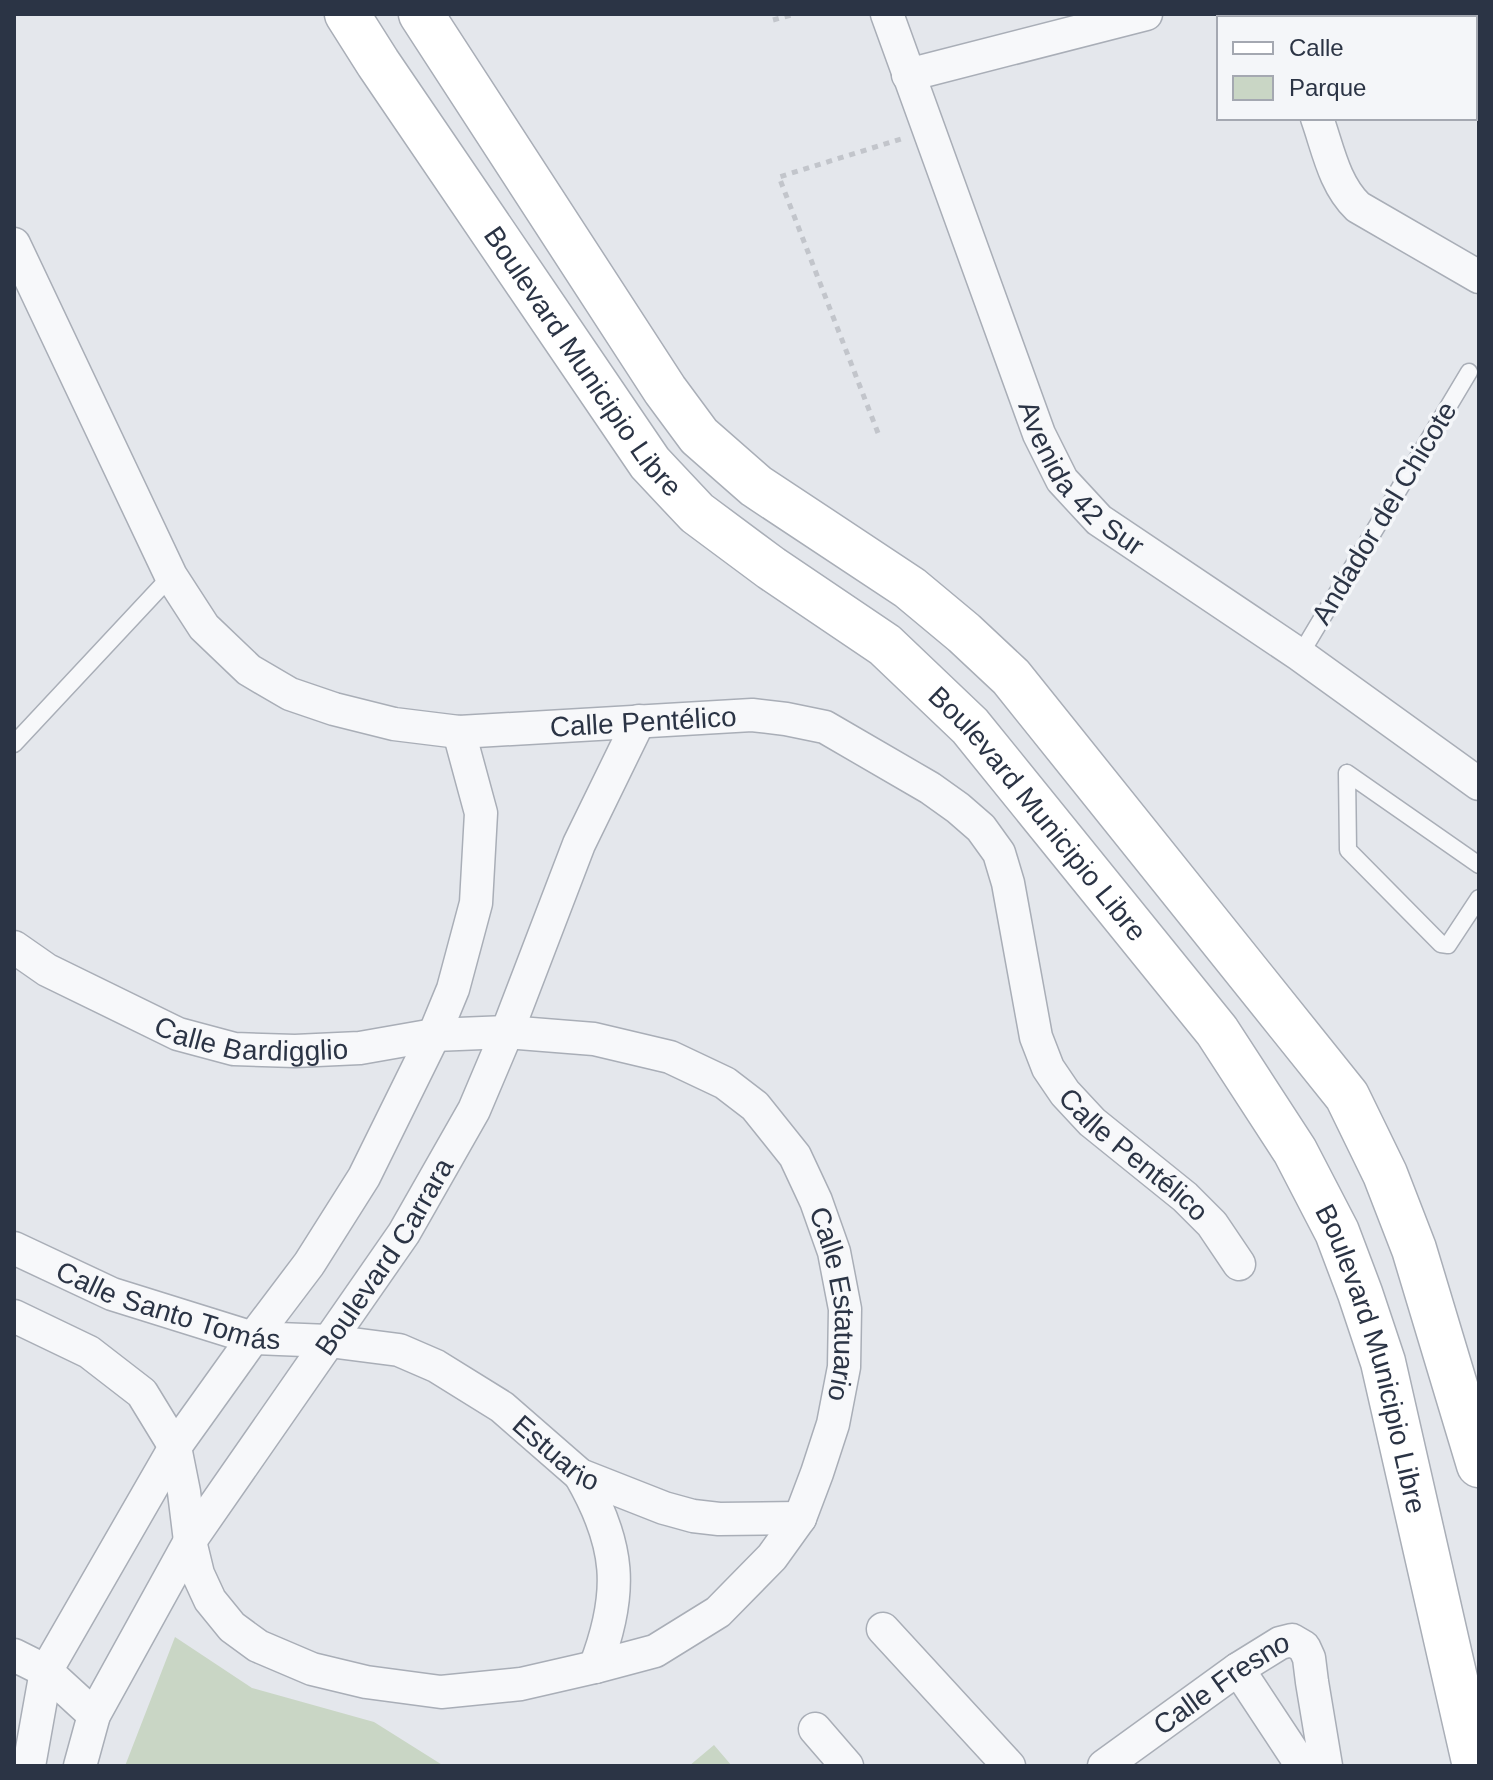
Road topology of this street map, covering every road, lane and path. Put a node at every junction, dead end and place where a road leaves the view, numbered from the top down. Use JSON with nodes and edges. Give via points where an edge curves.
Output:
{"nodes":[{"id":1,"x":347,"y":14,"type":"edge"},
{"id":2,"x":795,"y":14,"type":"edge"},
{"id":3,"x":887,"y":14,"type":"edge"},
{"id":4,"x":1146,"y":14,"type":"edge"},
{"id":5,"x":425,"y":20,"type":"edge"},
{"id":6,"x":773,"y":20,"type":"dead end"},
{"id":7,"x":378,"y":63,"type":"junction"},
{"id":8,"x":908,"y":75,"type":"junction"},
{"id":9,"x":1318,"y":120,"type":"edge"},
{"id":10,"x":928,"y":131,"type":"junction"},
{"id":11,"x":14,"y":244,"type":"edge"},
{"id":12,"x":1479,"y":277,"type":"edge"},
{"id":13,"x":1469,"y":372,"type":"dead end"},
{"id":14,"x":878,"y":433,"type":"dead end"},
{"id":15,"x":171,"y":576,"type":"junction"},
{"id":16,"x":1300,"y":655,"type":"junction"},
{"id":17,"x":639,"y":721,"type":"junction"},
{"id":18,"x":459,"y":732,"type":"junction"},
{"id":19,"x":14,"y":744,"type":"edge"},
{"id":20,"x":1479,"y":784,"type":"edge"},
{"id":21,"x":1479,"y":865,"type":"edge"},
{"id":22,"x":1479,"y":898,"type":"edge"},
{"id":23,"x":14,"y":947,"type":"edge"},
{"id":24,"x":507,"y":1032,"type":"junction"},
{"id":25,"x":434,"y":1035,"type":"junction"},
{"id":26,"x":14,"y":1248,"type":"edge"},
{"id":27,"x":1239,"y":1264,"type":"dead end"},
{"id":28,"x":14,"y":1316,"type":"edge"},
{"id":29,"x":253,"y":1338,"type":"junction"},
{"id":30,"x":329,"y":1341,"type":"junction"},
{"id":31,"x":175,"y":1447,"type":"junction"},
{"id":32,"x":1478,"y":1457,"type":"edge"},
{"id":33,"x":580,"y":1475,"type":"junction"},
{"id":34,"x":800,"y":1518,"type":"junction"},
{"id":35,"x":190,"y":1541,"type":"junction"},
{"id":36,"x":883,"y":1629,"type":"dead end"},
{"id":37,"x":14,"y":1655,"type":"edge"},
{"id":38,"x":595,"y":1667,"type":"junction"},
{"id":39,"x":1238,"y":1669,"type":"junction"},
{"id":40,"x":46,"y":1671,"type":"junction"},
{"id":41,"x":94,"y":1715,"type":"junction"},
{"id":42,"x":815,"y":1729,"type":"dead end"},
{"id":43,"x":29,"y":1766,"type":"edge"},
{"id":44,"x":80,"y":1766,"type":"edge"},
{"id":45,"x":847,"y":1766,"type":"edge"},
{"id":46,"x":1009,"y":1766,"type":"edge"},
{"id":47,"x":1104,"y":1766,"type":"edge"},
{"id":48,"x":1302,"y":1766,"type":"edge"},
{"id":49,"x":1326,"y":1766,"type":"edge"},
{"id":50,"x":1475,"y":1766,"type":"edge"}],
"edges":[{"from":1,"to":7,"type":"main road","name":"Boulevard Municipio Libre"},
{"from":2,"to":6,"type":"path"},
{"from":3,"to":8,"type":"street","name":"Avenida 42 Sur"},
{"from":4,"to":8,"type":"street"},
{"from":5,"to":7,"type":"main road"},
{"from":5,"to":32,"type":"main road","name":"Boulevard Municipio Libre","via":[[699,436],[756,486],[910,588],[1011,677],[1347,1096],[1414,1249]]},
{"from":7,"to":50,"type":"main road","name":"Boulevard Municipio Libre","via":[[650,463],[697,513],[885,645],[970,726],[1217,1031],[1295,1151],[1337,1232],[1383,1362]]},
{"from":8,"to":10,"type":"street","name":"Avenida 42 Sur"},
{"from":9,"to":12,"type":"street","via":[[1347,197]]},
{"from":10,"to":14,"type":"path","via":[[779,177]]},
{"from":10,"to":16,"type":"street","name":"Avenida 42 Sur","via":[[1039,434],[1062,480],[1099,520]]},
{"from":11,"to":15,"type":"street","name":"Calle Pentélico"},
{"from":13,"to":16,"type":"lane","name":"Andador del Chicote"},
{"from":15,"to":18,"type":"street","name":"Calle Pentélico","via":[[204,627],[249,670],[290,694],[394,724]]},
{"from":15,"to":19,"type":"lane"},
{"from":16,"to":20,"type":"street","name":"Avenida 42 Sur"},
{"from":17,"to":18,"type":"street","name":"Calle Pentélico"},
{"from":17,"to":24,"type":"street","name":"Boulevard Carrara","via":[[579,844]]},
{"from":17,"to":27,"type":"street","name":"Calle Pentélico","via":[[752,715],[825,727],[930,788],[981,828],[999,853],[1008,883],[1036,1037],[1048,1068],[1092,1122],[1212,1224]]},
{"from":18,"to":25,"type":"street","name":"Boulevard Carrara","via":[[481,813],[476,903],[453,989]]},
{"from":21,"to":22,"type":"lane","via":[[1347,773],[1348,850],[1441,944],[1448,945]]},
{"from":23,"to":25,"type":"street","name":"Calle Bardigglio","via":[[47,970],[178,1034],[234,1049],[360,1048]]},
{"from":24,"to":25,"type":"street","name":"Calle Bardigglio"},
{"from":24,"to":30,"type":"street","name":"Boulevard Carrara","via":[[474,1110],[404,1233]]},
{"from":24,"to":34,"type":"street","name":"Calle Estatuario","via":[[594,1039],[670,1057],[725,1083],[755,1106],[795,1156],[834,1252],[845,1309],[844,1367],[833,1424]]},
{"from":25,"to":29,"type":"street","name":"Boulevard Carrara","via":[[364,1177],[309,1264]]},
{"from":26,"to":29,"type":"street","name":"Calle Santo Tomás","via":[[112,1294]]},
{"from":28,"to":31,"type":"street","via":[[89,1352],[142,1393]]},
{"from":29,"to":30,"type":"street","name":"Calle Santo Tomás"},
{"from":29,"to":31,"type":"street","name":"Boulevard Carrara"},
{"from":30,"to":33,"type":"street","name":"Estuario","via":[[399,1350],[436,1366],[502,1407]]},
{"from":30,"to":35,"type":"street","name":"Boulevard Carrara"},
{"from":31,"to":35,"type":"street"},
{"from":31,"to":40,"type":"street","name":"Boulevard Carrara"},
{"from":33,"to":34,"type":"street","name":"Estuario","via":[[693,1516]]},
{"from":33,"to":38,"type":"street","via":[[608,1535],[614,1568],[607,1636]]},
{"from":34,"to":38,"type":"street","name":"Calle Estatuario","via":[[772,1557],[718,1612],[655,1651]]},
{"from":35,"to":38,"type":"street","name":"Calle Estatuario","via":[[210,1600],[232,1627],[258,1646],[312,1669],[441,1692],[521,1684]]},
{"from":35,"to":41,"type":"street","name":"Boulevard Carrara"},
{"from":36,"to":46,"type":"street"},
{"from":37,"to":40,"type":"street"},
{"from":39,"to":47,"type":"street","name":"Calle Fresno"},
{"from":39,"to":48,"type":"street"},
{"from":39,"to":49,"type":"street","name":"Calle Fresno","via":[[1280,1643],[1292,1640],[1304,1647]]},
{"from":40,"to":41,"type":"street"},
{"from":40,"to":43,"type":"street","name":"Boulevard Carrara"},
{"from":41,"to":44,"type":"street","name":"Boulevard Carrara"},
{"from":42,"to":45,"type":"street"}]}
